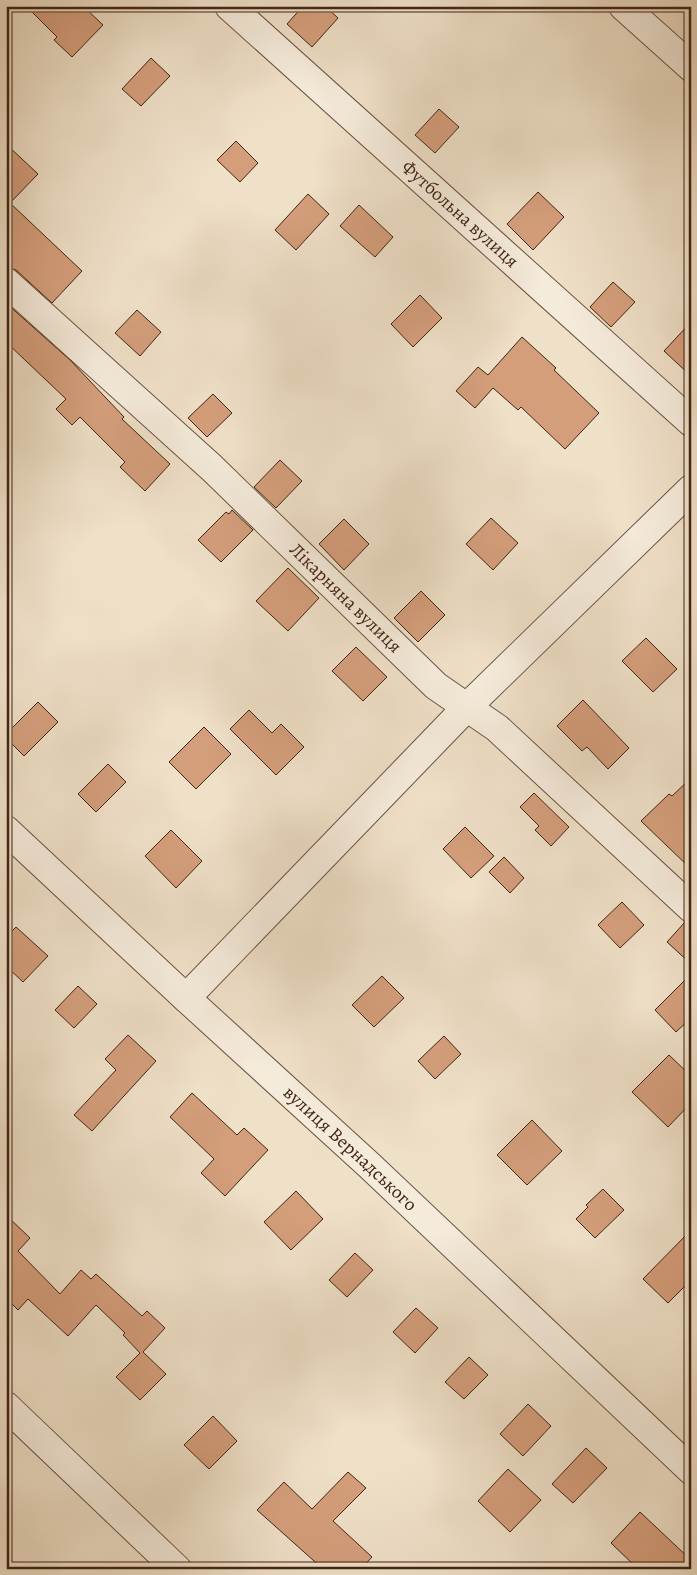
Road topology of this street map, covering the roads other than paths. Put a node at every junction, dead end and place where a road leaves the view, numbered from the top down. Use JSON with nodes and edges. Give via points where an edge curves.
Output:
{"nodes":[{"id":1,"x":229,"y":6,"type":"edge"},
{"id":2,"x":623,"y":6,"type":"edge"},
{"id":3,"x":691,"y":67,"type":"edge"},
{"id":4,"x":6,"y":282,"type":"edge"},
{"id":5,"x":691,"y":422,"type":"edge"},
{"id":6,"x":691,"y":490,"type":"edge"},
{"id":7,"x":466,"y":707,"type":"junction"},
{"id":8,"x":6,"y":830,"type":"edge"},
{"id":9,"x":691,"y":908,"type":"edge"},
{"id":10,"x":186,"y":998,"type":"junction"},
{"id":11,"x":6,"y":1406,"type":"edge"},
{"id":12,"x":691,"y":1470,"type":"edge"},
{"id":13,"x":177,"y":1569,"type":"edge"}],
"edges":[{"from":1,"to":5,"type":"street","name":"Футбольна вулиця"},
{"from":2,"to":3,"type":"street"},
{"from":4,"to":7,"type":"street","name":"Лікарняна вулиця","via":[[212,468],[436,686]]},
{"from":6,"to":7,"type":"street"},
{"from":7,"to":9,"type":"street","name":"Лікарняна вулиця","via":[[497,728]]},
{"from":7,"to":10,"type":"street"},
{"from":8,"to":10,"type":"street","name":"вулиця Вернадського"},
{"from":10,"to":12,"type":"street","name":"вулиця Вернадського","via":[[370,1166]]},
{"from":11,"to":13,"type":"street"}]}
